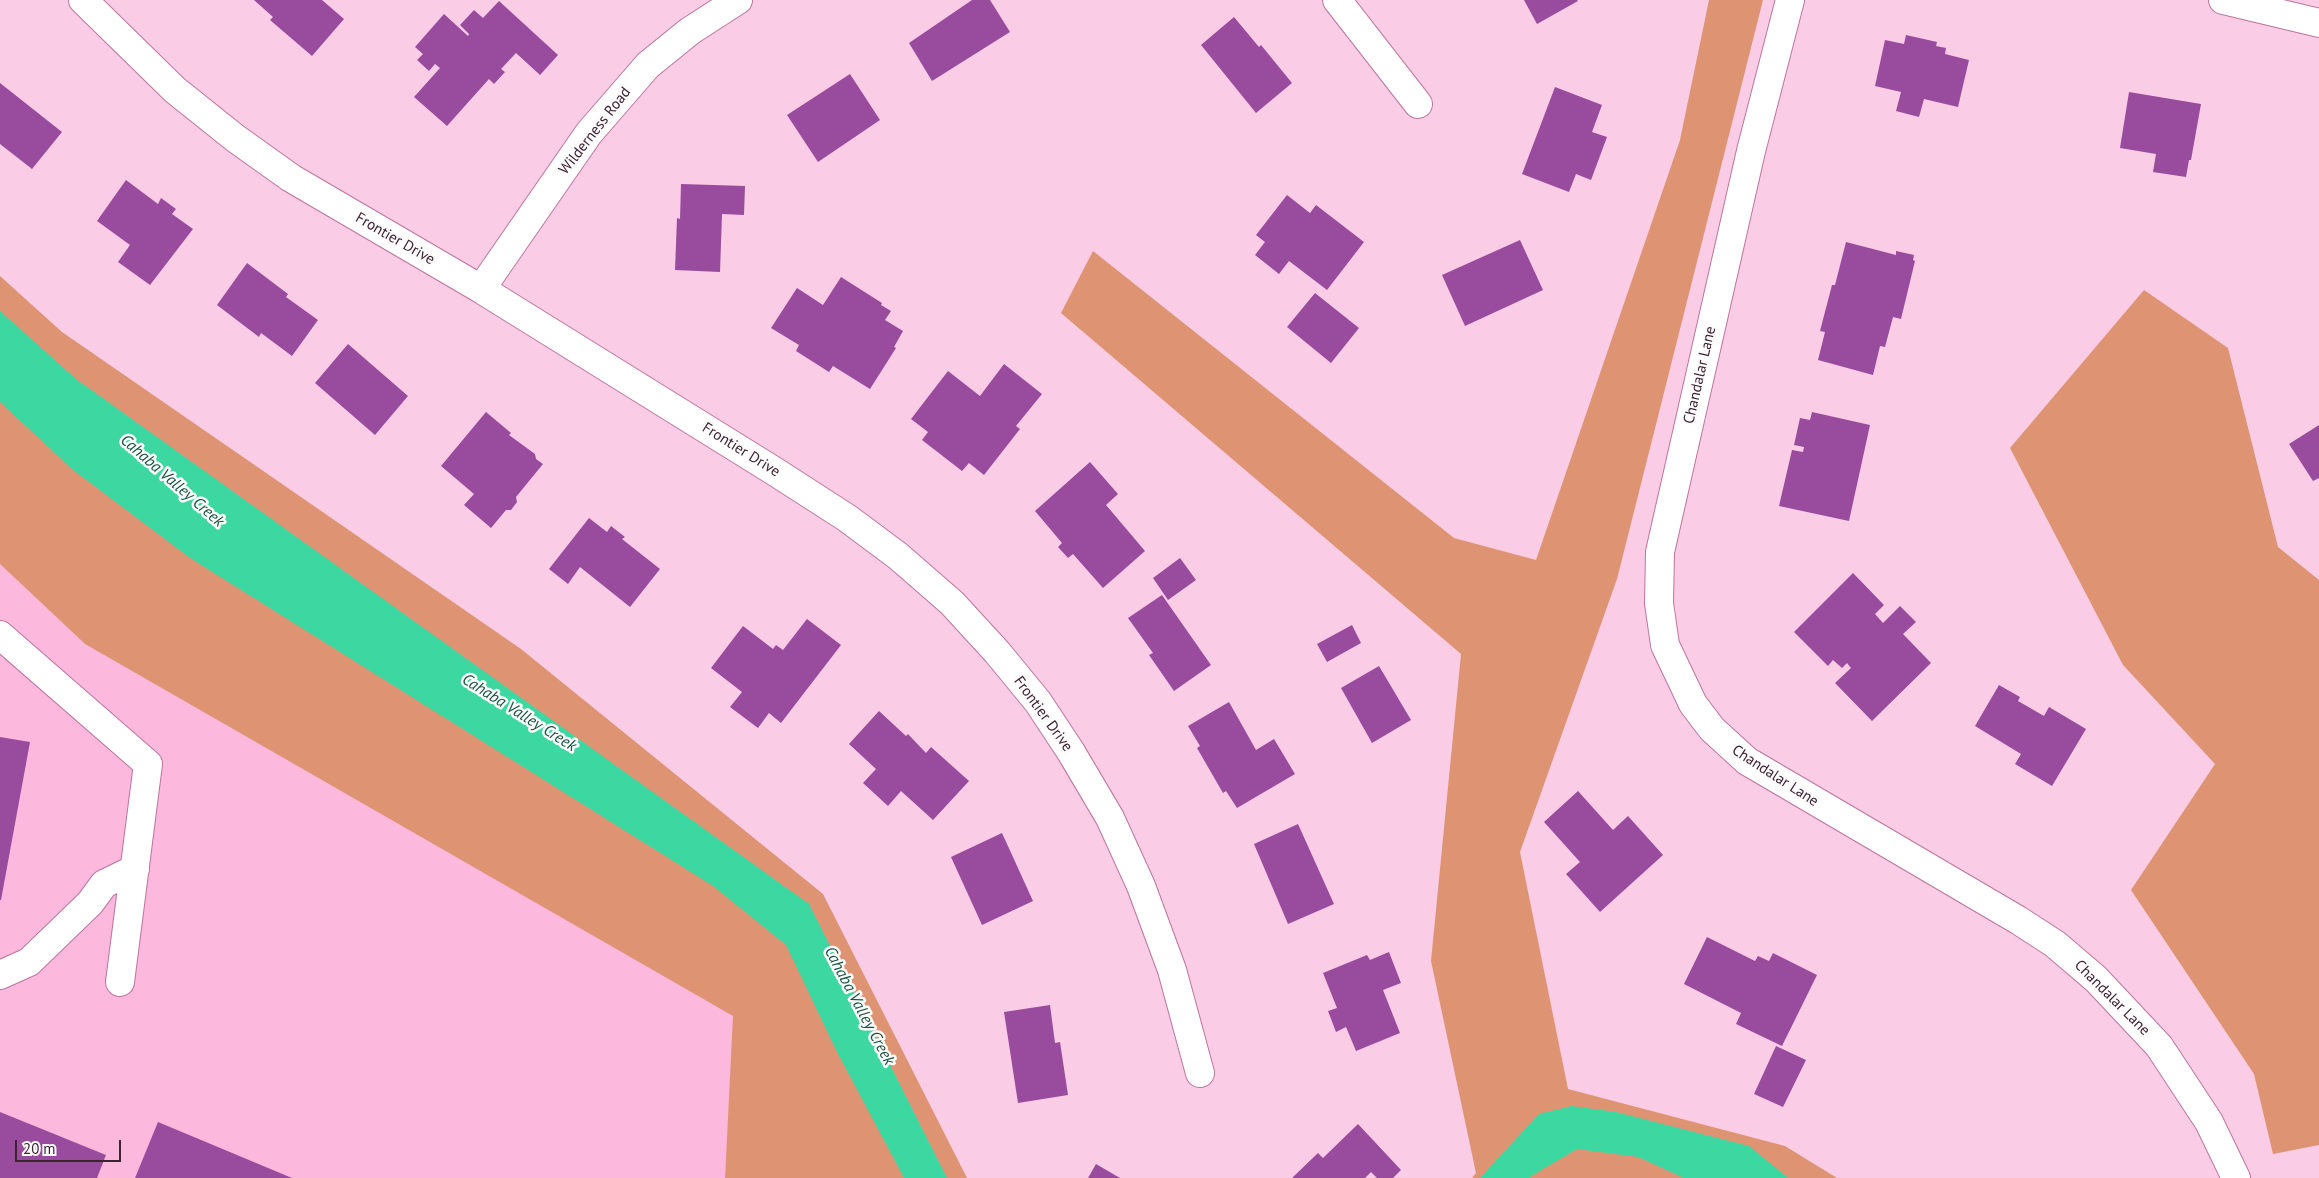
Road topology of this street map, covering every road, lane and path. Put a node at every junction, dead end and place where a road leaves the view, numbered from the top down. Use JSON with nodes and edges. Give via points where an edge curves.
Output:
{"nodes":[{"id":1,"x":83,"y":0,"type":"edge"},
{"id":2,"x":738,"y":0,"type":"edge"},
{"id":3,"x":1337,"y":0,"type":"edge"},
{"id":4,"x":1790,"y":0,"type":"edge"},
{"id":5,"x":2223,"y":0,"type":"edge"},
{"id":6,"x":2319,"y":22,"type":"edge"},
{"id":7,"x":1418,"y":104,"type":"dead end"},
{"id":8,"x":481,"y":289,"type":"junction"},
{"id":9,"x":0,"y":636,"type":"edge"},
{"id":10,"x":134,"y":869,"type":"junction"},
{"id":11,"x":0,"y":975,"type":"edge"},
{"id":12,"x":120,"y":982,"type":"dead end"},
{"id":13,"x":1200,"y":1072,"type":"dead end"},
{"id":14,"x":2236,"y":1178,"type":"edge"}],
"edges":[{"from":1,"to":8,"type":"street","name":"Frontier Drive","via":[[175,90],[235,138],[291,178]]},
{"from":2,"to":8,"type":"street","name":"Wilderness Road","via":[[690,31],[648,66],[589,133]]},
{"from":3,"to":7,"type":"street"},
{"from":4,"to":14,"type":"street","name":"Chandalar Lane","via":[[1751,151],[1660,552],[1659,603],[1666,645],[1693,704],[1712,729],[1747,761],[2018,920],[2055,944],[2096,979],[2159,1046],[2209,1122]]},
{"from":5,"to":6,"type":"street"},
{"from":8,"to":13,"type":"street","name":"Frontier Drive","via":[[847,518],[898,556],[952,603],[997,652],[1038,702],[1110,818],[1142,886],[1172,970]]},
{"from":9,"to":10,"type":"street","via":[[148,764]]},
{"from":10,"to":11,"type":"street","via":[[104,884],[90,904],[29,962]]},
{"from":10,"to":12,"type":"street"}]}
